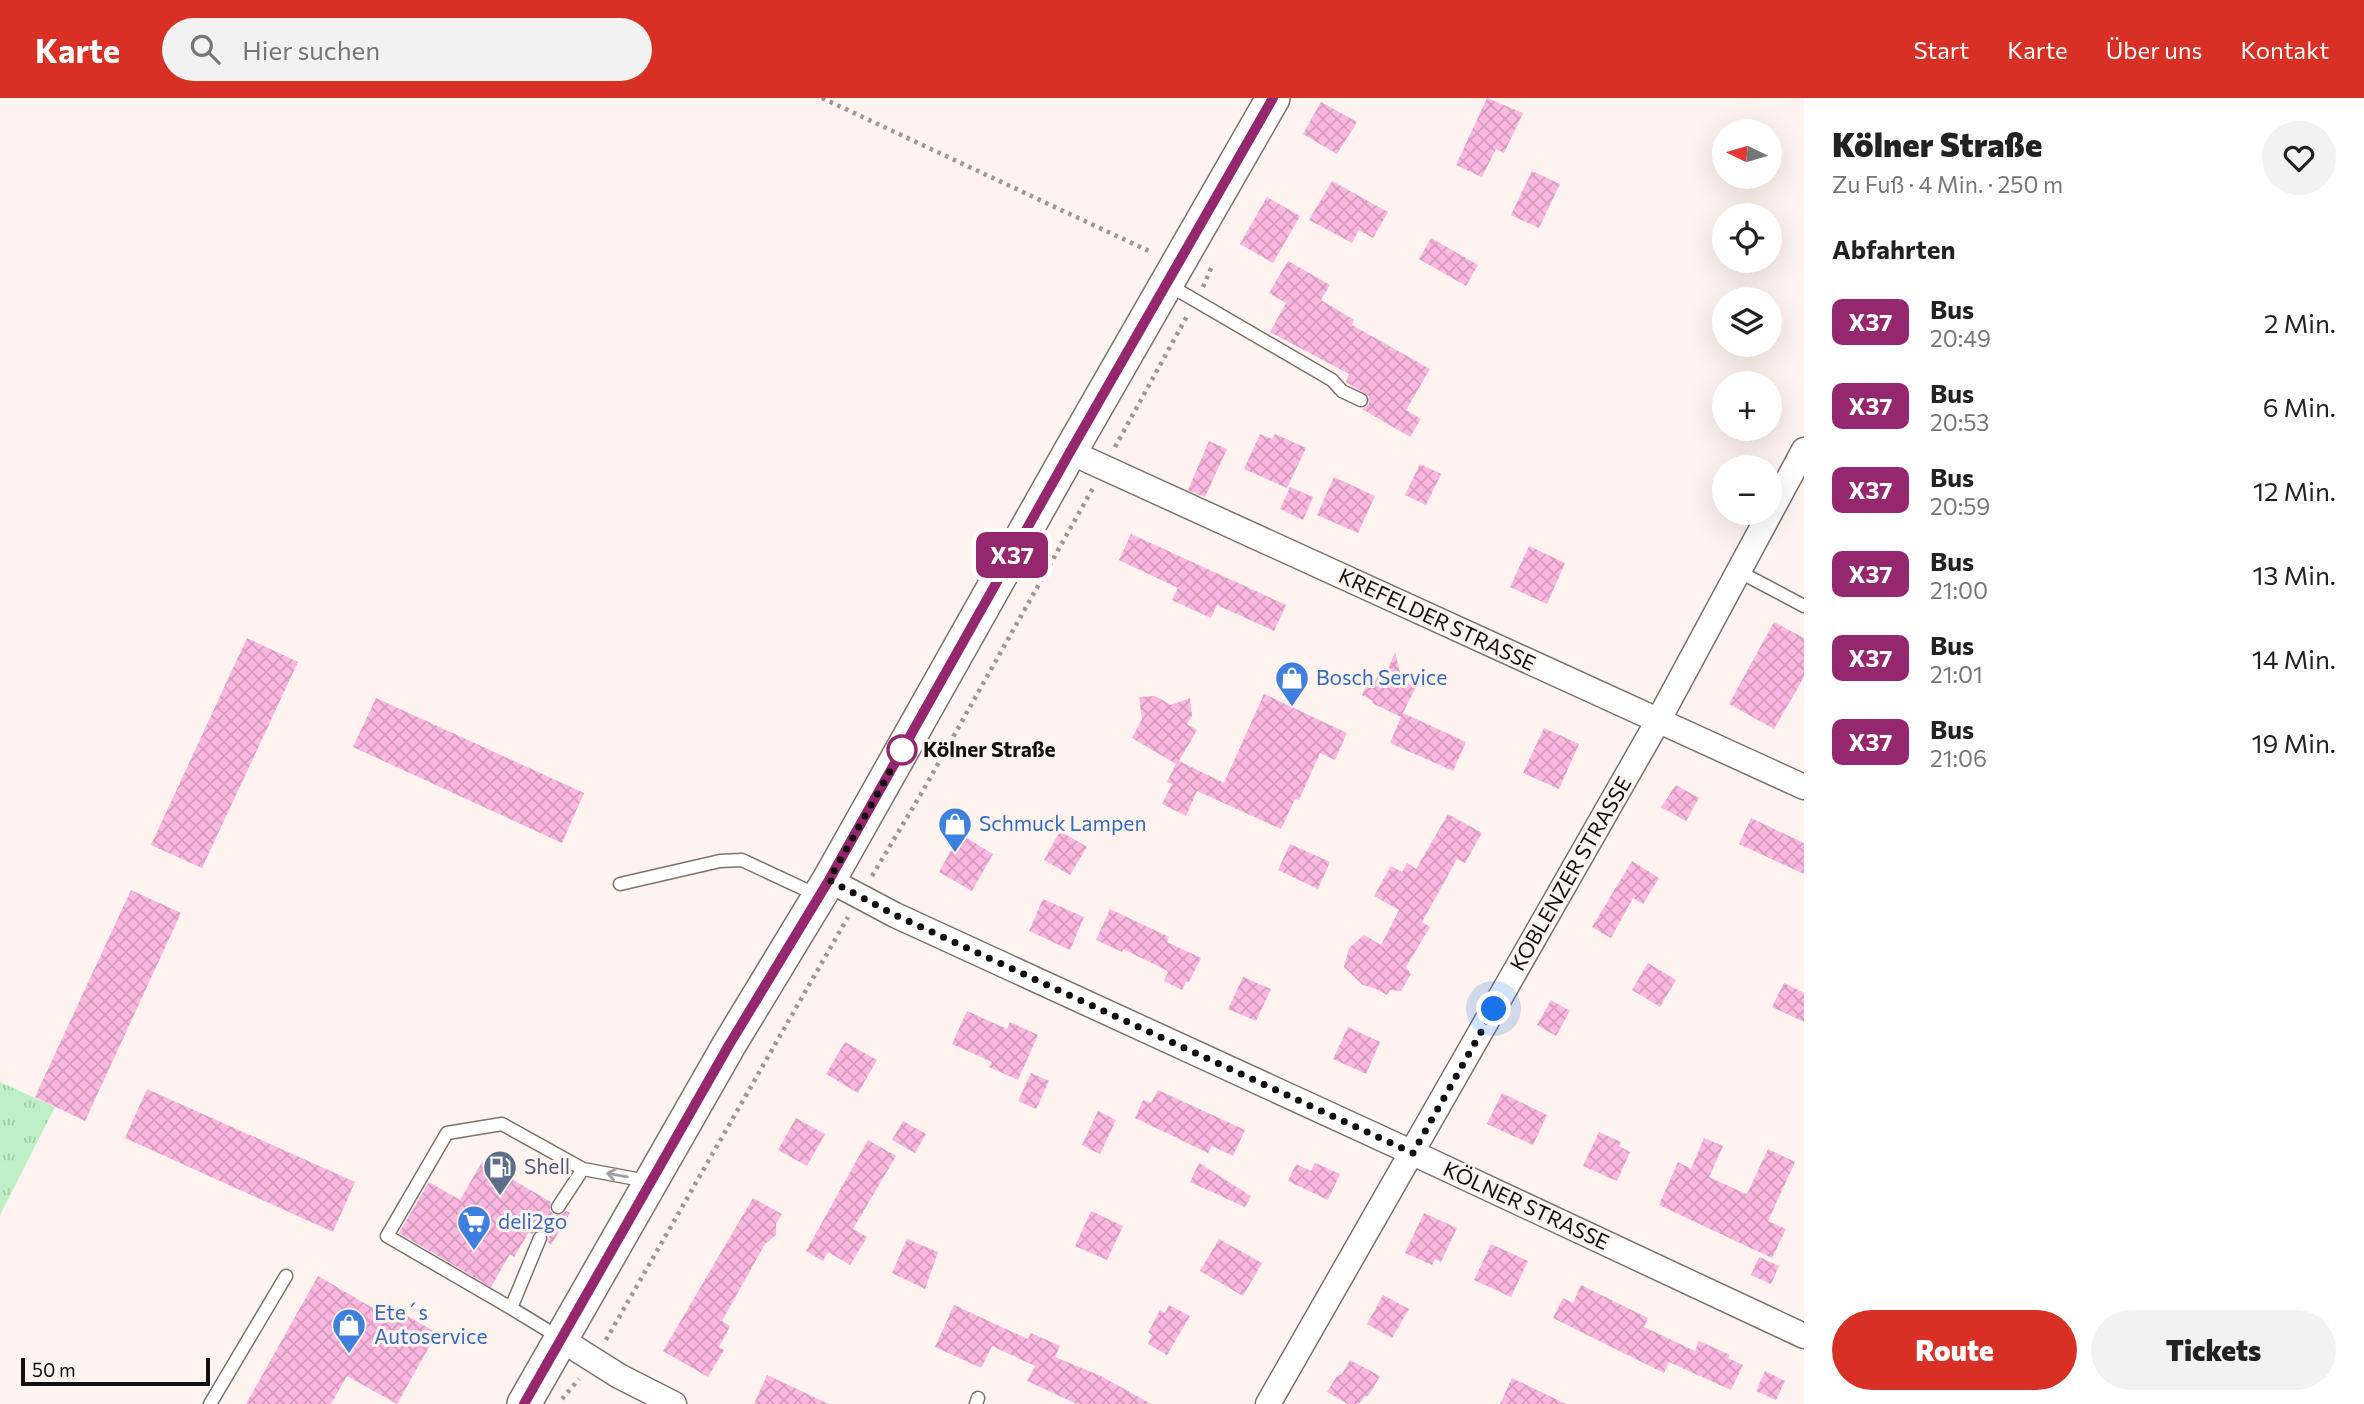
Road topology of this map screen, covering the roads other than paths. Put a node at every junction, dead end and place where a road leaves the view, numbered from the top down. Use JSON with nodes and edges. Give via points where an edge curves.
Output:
{"nodes":[{"id":1,"x":1273,"y":98,"type":"edge"},
{"id":2,"x":1172,"y":274,"type":"junction"},
{"id":3,"x":1361,"y":400,"type":"dead end"},
{"id":4,"x":1804,"y":450,"type":"edge"},
{"id":5,"x":1070,"y":452,"type":"junction"},
{"id":6,"x":1738,"y":571,"type":"junction"},
{"id":7,"x":1804,"y":606,"type":"edge"},
{"id":8,"x":1657,"y":720,"type":"junction"},
{"id":9,"x":1804,"y":787,"type":"edge"},
{"id":10,"x":620,"y":884,"type":"dead end"},
{"id":11,"x":824,"y":888,"type":"junction"},
{"id":12,"x":1413,"y":1153,"type":"junction"},
{"id":13,"x":583,"y":1169,"type":"junction"},
{"id":14,"x":651,"y":1182,"type":"junction"},
{"id":15,"x":558,"y":1206,"type":"dead end"},
{"id":16,"x":540,"y":1238,"type":"dead end"},
{"id":17,"x":286,"y":1276,"type":"dead end"},
{"id":18,"x":511,"y":1308,"type":"junction"},
{"id":19,"x":1804,"y":1336,"type":"edge"},
{"id":20,"x":562,"y":1340,"type":"junction"},
{"id":21,"x":210,"y":1404,"type":"edge"},
{"id":22,"x":524,"y":1404,"type":"edge"},
{"id":23,"x":674,"y":1404,"type":"edge"},
{"id":24,"x":1268,"y":1404,"type":"edge"}],
"edges":[{"from":1,"to":2,"type":"main road"},
{"from":2,"to":3,"type":"lane","via":[[1195,301]]},
{"from":2,"to":5,"type":"main road"},
{"from":4,"to":6,"type":"street","name":"KOBLENZER STRASSE"},
{"from":5,"to":8,"type":"street","name":"KREFELDER STRASSE"},
{"from":5,"to":11,"type":"main road"},
{"from":6,"to":7,"type":"lane"},
{"from":6,"to":8,"type":"street","name":"KOBLENZER STRASSE"},
{"from":8,"to":9,"type":"street","name":"KREFELDER STRASSE"},
{"from":8,"to":12,"type":"street","name":"KOBLENZER STRASSE"},
{"from":10,"to":11,"type":"lane","via":[[742,860]]},
{"from":11,"to":12,"type":"street","name":"KÖLNER STRASSE","via":[[860,897]]},
{"from":11,"to":14,"type":"main road"},
{"from":12,"to":19,"type":"street","name":"KÖLNER STRASSE"},
{"from":12,"to":24,"type":"street","name":"KOBLENZER STRASSE"},
{"from":14,"to":13,"type":"lane","one_way":true},
{"from":13,"to":15,"type":"lane"},
{"from":13,"to":18,"type":"lane","via":[[502,1124],[447,1133],[387,1236]]},
{"from":14,"to":20,"type":"main road"},
{"from":16,"to":18,"type":"lane"},
{"from":17,"to":21,"type":"lane"},
{"from":18,"to":20,"type":"lane"},
{"from":20,"to":22,"type":"main road"},
{"from":20,"to":23,"type":"street"}]}
